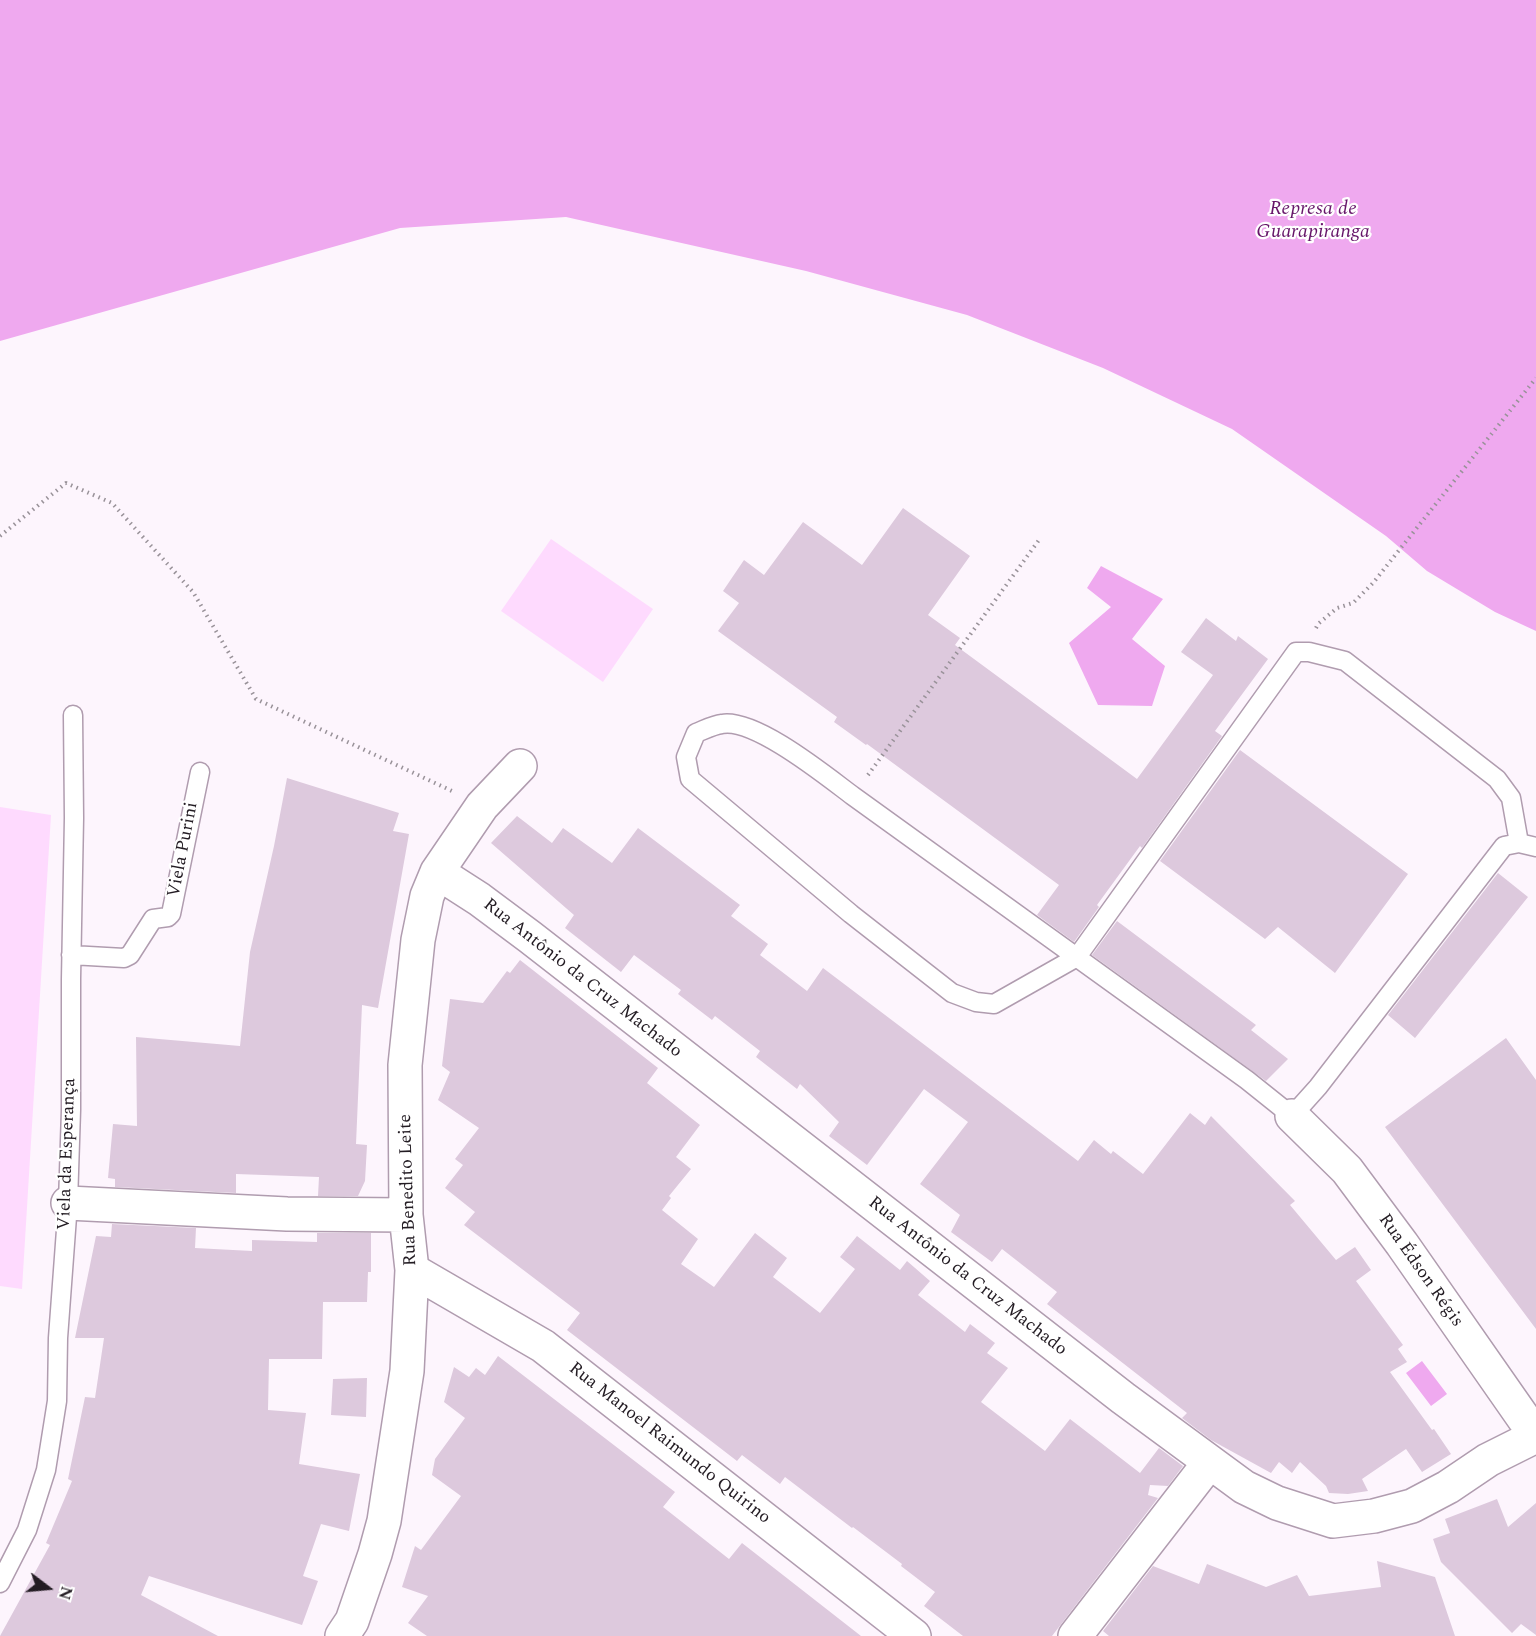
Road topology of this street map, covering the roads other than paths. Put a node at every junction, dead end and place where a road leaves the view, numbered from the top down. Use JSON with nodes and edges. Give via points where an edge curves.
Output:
{"nodes":[{"id":1,"x":73,"y":715,"type":"dead end"},
{"id":2,"x":520,"y":766,"type":"dead end"},
{"id":3,"x":200,"y":772,"type":"dead end"},
{"id":4,"x":1527,"y":845,"type":"edge"},
{"id":5,"x":437,"y":872,"type":"junction"},
{"id":6,"x":71,"y":955,"type":"junction"},
{"id":7,"x":1077,"y":957,"type":"junction"},
{"id":8,"x":1292,"y":1116,"type":"junction"},
{"id":9,"x":68,"y":1203,"type":"junction"},
{"id":10,"x":406,"y":1215,"type":"junction"},
{"id":11,"x":412,"y":1270,"type":"junction"},
{"id":12,"x":1536,"y":1436,"type":"edge"},
{"id":13,"x":1209,"y":1463,"type":"junction"},
{"id":14,"x":0,"y":1583,"type":"edge"},
{"id":15,"x":355,"y":1631,"type":"edge"},
{"id":16,"x":914,"y":1636,"type":"edge"},
{"id":17,"x":1075,"y":1636,"type":"edge"}],
"edges":[{"from":1,"to":6,"type":"lane","name":"Viela da Esperança"},
{"from":2,"to":5,"type":"street","name":"Rua Benedito Leite","via":[[482,806]]},
{"from":3,"to":6,"type":"lane","name":"Viela Purini","via":[[171,914],[153,919],[130,955],[124,958]]},
{"from":4,"to":7,"type":"lane","via":[[1511,798],[1497,779],[1344,661],[1296,652]]},
{"from":4,"to":8,"type":"lane","via":[[1503,846]]},
{"from":5,"to":10,"type":"street","name":"Rua Benedito Leite","via":[[427,896],[418,940],[405,1065]]},
{"from":5,"to":13,"type":"street","name":"Rua Antônio da Cruz Machado","via":[[530,937]]},
{"from":6,"to":9,"type":"lane","name":"Viela da Esperança"},
{"from":7,"to":7,"type":"lane","via":[[994,1004],[952,993],[690,779],[686,757],[696,733],[723,723],[746,727],[782,745]]},
{"from":7,"to":8,"type":"lane"},
{"from":8,"to":12,"type":"street","name":"Rua Édson Régis","via":[[1347,1170]]},
{"from":9,"to":10,"type":"street","via":[[287,1214]]},
{"from":9,"to":14,"type":"lane","name":"Viela da Esperança","via":[[57,1401],[46,1470],[27,1530]]},
{"from":10,"to":11,"type":"street","name":"Rua Benedito Leite"},
{"from":11,"to":15,"type":"street","name":"Rua Benedito Leite","via":[[407,1371],[384,1521]]},
{"from":11,"to":16,"type":"street","name":"Rua Manoel Raimundo Quirino","via":[[543,1346]]},
{"from":12,"to":13,"type":"street","name":"Rua Antônio da Cruz Machado","via":[[1412,1506],[1333,1521],[1276,1503]]},
{"from":13,"to":17,"type":"street"}]}
